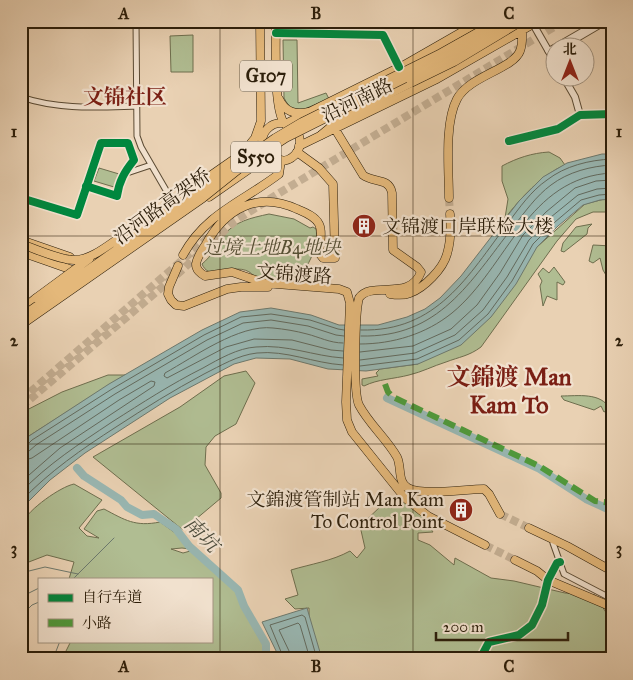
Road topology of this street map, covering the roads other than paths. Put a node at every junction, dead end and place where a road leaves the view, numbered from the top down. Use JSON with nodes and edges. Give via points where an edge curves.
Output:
{"nodes":[{"id":1,"x":136,"y":21,"type":"edge"},
{"id":2,"x":260,"y":21,"type":"edge"},
{"id":3,"x":265,"y":21,"type":"edge"},
{"id":4,"x":276,"y":21,"type":"edge"},
{"id":5,"x":481,"y":21,"type":"edge"},
{"id":6,"x":498,"y":21,"type":"edge"},
{"id":7,"x":511,"y":21,"type":"edge"},
{"id":8,"x":521,"y":21,"type":"edge"},
{"id":9,"x":600,"y":21,"type":"edge"},
{"id":10,"x":607,"y":21,"type":"edge"},
{"id":11,"x":533,"y":24,"type":"joint"},
{"id":12,"x":522,"y":30,"type":"junction"},
{"id":13,"x":276,"y":33,"type":"junction"},
{"id":14,"x":573,"y":38,"type":"edge"},
{"id":15,"x":578,"y":38,"type":"edge"},
{"id":16,"x":546,"y":42,"type":"edge"},
{"id":17,"x":399,"y":67,"type":"junction"},
{"id":18,"x":570,"y":88,"type":"edge"},
{"id":19,"x":277,"y":94,"type":"junction"},
{"id":20,"x":21,"y":97,"type":"edge"},
{"id":21,"x":137,"y":106,"type":"junction"},
{"id":22,"x":309,"y":112,"type":"junction"},
{"id":23,"x":612,"y":114,"type":"edge"},
{"id":24,"x":580,"y":115,"type":"junction"},
{"id":25,"x":302,"y":122,"type":"junction"},
{"id":26,"x":284,"y":124,"type":"junction"},
{"id":27,"x":336,"y":129,"type":"junction"},
{"id":28,"x":266,"y":131,"type":"junction"},
{"id":29,"x":321,"y":135,"type":"junction"},
{"id":30,"x":509,"y":141,"type":"dead end"},
{"id":31,"x":262,"y":142,"type":"junction"},
{"id":32,"x":298,"y":149,"type":"junction"},
{"id":33,"x":268,"y":156,"type":"junction"},
{"id":34,"x":237,"y":157,"type":"junction"},
{"id":35,"x":281,"y":160,"type":"junction"},
{"id":36,"x":151,"y":165,"type":"junction"},
{"id":37,"x":123,"y":174,"type":"junction"},
{"id":38,"x":86,"y":186,"type":"junction"},
{"id":39,"x":21,"y":198,"type":"edge"},
{"id":40,"x":450,"y":198,"type":"tunnel mouth"},
{"id":41,"x":174,"y":204,"type":"junction"},
{"id":42,"x":450,"y":214,"type":"tunnel mouth"},
{"id":43,"x":182,"y":216,"type":"junction"},
{"id":44,"x":144,"y":222,"type":"junction"},
{"id":45,"x":21,"y":240,"type":"edge"},
{"id":46,"x":21,"y":244,"type":"edge"},
{"id":47,"x":101,"y":251,"type":"junction"},
{"id":48,"x":21,"y":252,"type":"edge"},
{"id":49,"x":183,"y":255,"type":"dead end"},
{"id":50,"x":88,"y":264,"type":"junction"},
{"id":51,"x":178,"y":266,"type":"dead end"},
{"id":52,"x":78,"y":275,"type":"junction"},
{"id":53,"x":97,"y":276,"type":"junction"},
{"id":54,"x":21,"y":310,"type":"edge"},
{"id":55,"x":350,"y":314,"type":"junction"},
{"id":56,"x":358,"y":314,"type":"junction"},
{"id":57,"x":21,"y":317,"type":"edge"},
{"id":58,"x":21,"y":325,"type":"edge"},
{"id":59,"x":351,"y":382,"type":"junction"},
{"id":60,"x":500,"y":514,"type":"tunnel mouth"},
{"id":61,"x":529,"y":528,"type":"tunnel mouth"},
{"id":62,"x":553,"y":543,"type":"dead end"},
{"id":63,"x":486,"y":545,"type":"tunnel mouth"},
{"id":64,"x":515,"y":560,"type":"tunnel mouth"},
{"id":65,"x":560,"y":562,"type":"junction"},
{"id":66,"x":612,"y":571,"type":"edge"},
{"id":67,"x":548,"y":580,"type":"junction"},
{"id":68,"x":612,"y":599,"type":"edge"},
{"id":69,"x":612,"y":607,"type":"edge"},
{"id":70,"x":612,"y":650,"type":"edge"},
{"id":71,"x":480,"y":659,"type":"edge"},
{"id":72,"x":605,"y":659,"type":"edge"}],
"edges":[{"from":1,"to":21,"type":"street"},
{"from":2,"to":34,"type":"main road","bridge":true,"via":[[260,127],[252,143]]},
{"from":3,"to":28,"type":"main road","number":"G107"},
{"from":4,"to":13,"type":"main road","number":"G107"},
{"from":5,"to":17,"type":"main road","name":"沿河南路"},
{"from":6,"to":25,"type":"main road","name":"沿河路高架桥","number":"S550","bridge":true,"via":[[419,65]]},
{"from":7,"to":58,"type":"main road","name":"沿河路高架桥","number":"S550","bridge":true,"via":[[265,151]]},
{"from":8,"to":12,"type":"main road"},
{"from":8,"to":29,"type":"main road","bridge":true,"via":[[454,62],[339,120]]},
{"from":9,"to":14,"type":"street"},
{"from":10,"to":15,"type":"street"},
{"from":11,"to":12,"type":"main road","name":"沿河南路"},
{"from":11,"to":16,"type":"street"},
{"from":12,"to":27,"type":"main road","name":"沿河南路","via":[[435,80]]},
{"from":12,"to":40,"type":"main road","via":[[518,56],[465,88],[456,102],[449,141]]},
{"from":13,"to":17,"type":"street","via":[[382,35]]},
{"from":13,"to":19,"type":"main road","number":"G107"},
{"from":17,"to":22,"type":"main road","name":"沿河南路"},
{"from":18,"to":24,"type":"street"},
{"from":19,"to":22,"type":"main road","via":[[287,110]]},
{"from":19,"to":26,"type":"main road","number":"G107"},
{"from":20,"to":21,"type":"street","via":[[72,107]]},
{"from":21,"to":36,"type":"street","via":[[138,136]]},
{"from":22,"to":26,"type":"main road","name":"沿河南路"},
{"from":23,"to":24,"type":"street"},
{"from":24,"to":30,"type":"street","via":[[558,129]]},
{"from":25,"to":34,"type":"main road","bridge":true},
{"from":25,"to":52,"type":"main road","name":"沿河路高架桥","number":"S550","bridge":true},
{"from":26,"to":28,"type":"main road","via":[[272,125]]},
{"from":26,"to":32,"type":"main road","number":"G107","via":[[295,130],[299,138]]},
{"from":27,"to":29,"type":"main road","name":"沿河南路"},
{"from":27,"to":56,"type":"main road","via":[[363,175],[390,186],[393,250],[421,272],[417,280],[404,288],[363,294],[358,301]]},
{"from":28,"to":31,"type":"main road","number":"G107"},
{"from":29,"to":32,"type":"main road","name":"沿河南路"},
{"from":31,"to":33,"type":"main road"},
{"from":31,"to":41,"type":"main road"},
{"from":32,"to":35,"type":"main road","via":[[288,159]]},
{"from":32,"to":55,"type":"main road","name":"文锦渡路","via":[[333,184],[335,258],[323,258],[320,254],[320,231],[315,219],[287,205],[261,202],[241,208],[221,222],[196,268],[205,276],[232,272],[264,283],[342,289],[349,296]]},
{"from":33,"to":35,"type":"main road"},
{"from":33,"to":43,"type":"main road"},
{"from":34,"to":44,"type":"main road","bridge":true},
{"from":35,"to":49,"type":"main road","via":[[279,174],[212,219],[195,236]]},
{"from":36,"to":37,"type":"street"},
{"from":36,"to":41,"type":"street"},
{"from":37,"to":38,"type":"street","via":[[117,196]]},
{"from":37,"to":38,"type":"street","via":[[134,160],[128,143],[101,144]]},
{"from":38,"to":39,"type":"street","via":[[77,215]]},
{"from":41,"to":43,"type":"street"},
{"from":41,"to":50,"type":"main road"},
{"from":42,"to":56,"type":"main road","via":[[448,253],[437,270],[408,294],[368,295],[361,302]]},
{"from":43,"to":53,"type":"main road"},
{"from":44,"to":47,"type":"main road","bridge":true},
{"from":44,"to":52,"type":"main road","bridge":true},
{"from":45,"to":50,"type":"main road"},
{"from":46,"to":47,"type":"main road","bridge":true,"via":[[72,260]]},
{"from":47,"to":54,"type":"main road","bridge":true},
{"from":48,"to":52,"type":"main road"},
{"from":50,"to":52,"type":"main road"},
{"from":50,"to":53,"type":"main road"},
{"from":51,"to":55,"type":"main road","name":"文锦渡路","via":[[168,294],[180,306],[188,306],[227,289],[262,287],[339,293],[347,300]]},
{"from":52,"to":53,"type":"main road"},
{"from":52,"to":57,"type":"main road","name":"沿河路高架桥","number":"S550","bridge":true},
{"from":55,"to":59,"type":"main road"},
{"from":56,"to":59,"type":"main road"},
{"from":59,"to":60,"type":"main road","via":[[358,403],[400,462],[401,480],[405,486],[424,492],[484,489]]},
{"from":59,"to":63,"type":"main road","via":[[346,413],[349,426],[397,490],[428,516]]},
{"from":61,"to":66,"type":"main road"},
{"from":62,"to":65,"type":"street"},
{"from":64,"to":67,"type":"main road"},
{"from":65,"to":67,"type":"street"},
{"from":65,"to":68,"type":"street","via":[[564,574]]},
{"from":67,"to":69,"type":"main road"},
{"from":67,"to":71,"type":"street","via":[[542,605],[532,625],[519,635],[488,642]]},
{"from":70,"to":72,"type":"street"}]}
